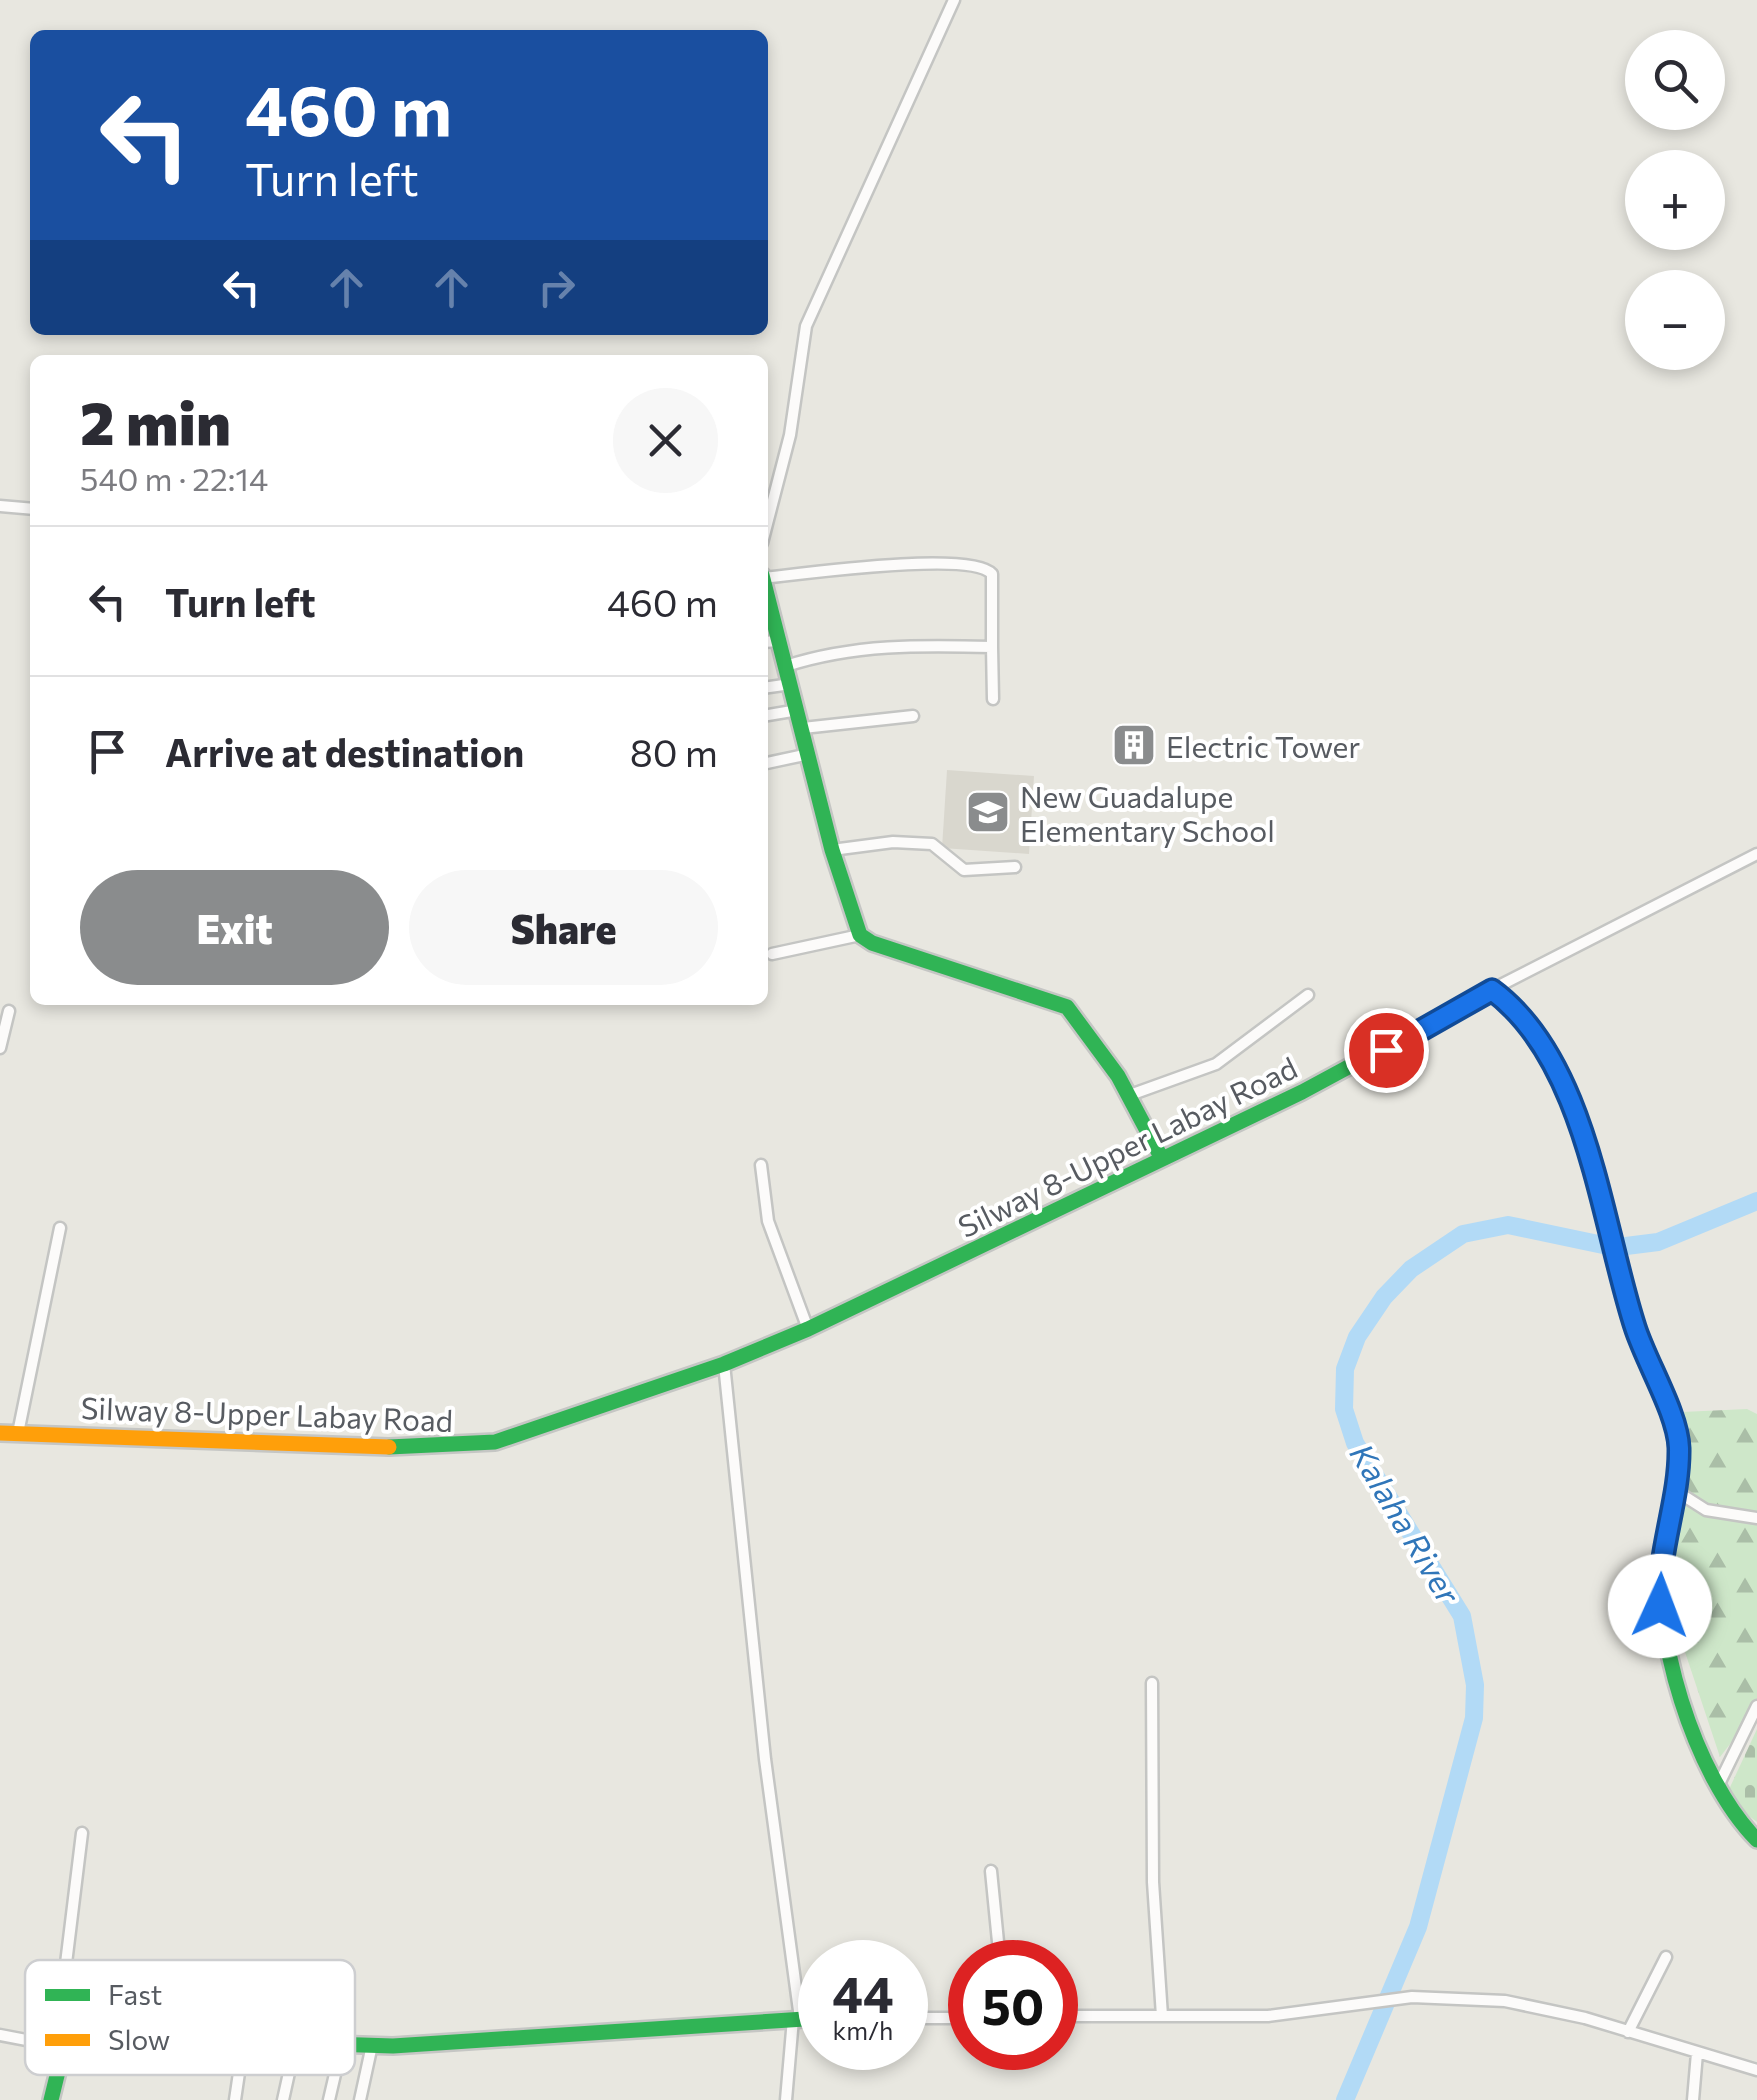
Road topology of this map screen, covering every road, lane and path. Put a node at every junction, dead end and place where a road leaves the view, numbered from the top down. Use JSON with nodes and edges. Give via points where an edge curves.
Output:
{"nodes":[{"id":1,"x":954,"y":0,"type":"edge"},
{"id":2,"x":0,"y":506,"type":"edge"},
{"id":3,"x":30,"y":508,"type":"edge"},
{"id":4,"x":768,"y":520,"type":"edge"},
{"id":5,"x":768,"y":575,"type":"edge"},
{"id":6,"x":768,"y":595,"type":"edge"},
{"id":7,"x":780,"y":641,"type":"junction"},
{"id":8,"x":768,"y":642,"type":"edge"},
{"id":9,"x":992,"y":647,"type":"junction"},
{"id":10,"x":786,"y":666,"type":"junction"},
{"id":11,"x":791,"y":684,"type":"junction"},
{"id":12,"x":768,"y":687,"type":"edge"},
{"id":13,"x":993,"y":699,"type":"dead end"},
{"id":14,"x":798,"y":710,"type":"junction"},
{"id":15,"x":768,"y":715,"type":"edge"},
{"id":16,"x":914,"y":716,"type":"dead end"},
{"id":17,"x":803,"y":728,"type":"junction"},
{"id":18,"x":809,"y":754,"type":"junction"},
{"id":19,"x":768,"y":763,"type":"edge"},
{"id":20,"x":832,"y":850,"type":"junction"},
{"id":21,"x":1757,"y":854,"type":"edge"},
{"id":22,"x":1015,"y":867,"type":"dead end"},
{"id":23,"x":860,"y":935,"type":"junction"},
{"id":24,"x":772,"y":954,"type":"dead end"},
{"id":25,"x":1492,"y":990,"type":"junction"},
{"id":26,"x":1308,"y":995,"type":"dead end"},
{"id":27,"x":9,"y":1010,"type":"dead end"},
{"id":28,"x":0,"y":1048,"type":"edge"},
{"id":29,"x":1130,"y":1096,"type":"junction"},
{"id":30,"x":1162,"y":1157,"type":"junction"},
{"id":31,"x":761,"y":1165,"type":"dead end"},
{"id":32,"x":60,"y":1228,"type":"dead end"},
{"id":33,"x":808,"y":1330,"type":"junction"},
{"id":34,"x":724,"y":1364,"type":"junction"},
{"id":35,"x":0,"y":1433,"type":"edge"},
{"id":36,"x":18,"y":1433,"type":"junction"},
{"id":37,"x":1673,"y":1489,"type":"junction"},
{"id":38,"x":1757,"y":1518,"type":"edge"},
{"id":39,"x":1152,"y":1684,"type":"dead end"},
{"id":40,"x":1757,"y":1706,"type":"edge"},
{"id":41,"x":1717,"y":1789,"type":"junction"},
{"id":42,"x":82,"y":1833,"type":"dead end"},
{"id":43,"x":1757,"y":1840,"type":"edge"},
{"id":44,"x":990,"y":1871,"type":"dead end"},
{"id":45,"x":998,"y":1940,"type":"edge"},
{"id":46,"x":1666,"y":1957,"type":"dead end"},
{"id":47,"x":69,"y":1960,"type":"edge"},
{"id":48,"x":1078,"y":2016,"type":"edge"},
{"id":49,"x":1162,"y":2016,"type":"junction"},
{"id":50,"x":796,"y":2019,"type":"junction"},
{"id":51,"x":1628,"y":2032,"type":"junction"},
{"id":52,"x":0,"y":2035,"type":"edge"},
{"id":53,"x":25,"y":2040,"type":"edge"},
{"id":54,"x":355,"y":2044,"type":"edge"},
{"id":55,"x":372,"y":2045,"type":"junction"},
{"id":56,"x":1697,"y":2053,"type":"junction"},
{"id":57,"x":1757,"y":2070,"type":"edge"},
{"id":58,"x":56,"y":2075,"type":"edge"},
{"id":59,"x":239,"y":2075,"type":"edge"},
{"id":60,"x":289,"y":2075,"type":"edge"},
{"id":61,"x":335,"y":2075,"type":"edge"},
{"id":62,"x":52,"y":2100,"type":"edge"},
{"id":63,"x":235,"y":2100,"type":"edge"},
{"id":64,"x":283,"y":2100,"type":"edge"},
{"id":65,"x":329,"y":2100,"type":"edge"},
{"id":66,"x":360,"y":2100,"type":"edge"},
{"id":67,"x":786,"y":2100,"type":"edge"},
{"id":68,"x":1693,"y":2100,"type":"edge"}],
"edges":[{"from":1,"to":4,"type":"street","via":[[806,326],[790,434]]},
{"from":2,"to":3,"type":"street"},
{"from":5,"to":9,"type":"street","via":[[858,566],[980,565],[992,578]]},
{"from":6,"to":7,"type":"main road"},
{"from":7,"to":8,"type":"street"},
{"from":7,"to":10,"type":"main road"},
{"from":9,"to":10,"type":"street","via":[[871,648]]},
{"from":9,"to":13,"type":"street"},
{"from":10,"to":11,"type":"main road"},
{"from":11,"to":12,"type":"street"},
{"from":11,"to":14,"type":"main road"},
{"from":14,"to":15,"type":"street"},
{"from":14,"to":17,"type":"main road"},
{"from":16,"to":17,"type":"street"},
{"from":17,"to":18,"type":"main road"},
{"from":18,"to":19,"type":"street"},
{"from":18,"to":20,"type":"main road"},
{"from":20,"to":22,"type":"street","via":[[932,844],[964,870]]},
{"from":20,"to":23,"type":"main road"},
{"from":21,"to":25,"type":"street"},
{"from":23,"to":24,"type":"street"},
{"from":23,"to":29,"type":"main road","via":[[1067,1006]]},
{"from":25,"to":30,"type":"main road","name":"Silway 8-Upper Labay Road"},
{"from":25,"to":37,"type":"main road","via":[[1540,1042],[1595,1172],[1632,1318],[1677,1436]]},
{"from":26,"to":29,"type":"street","via":[[1216,1064]]},
{"from":27,"to":28,"type":"street"},
{"from":29,"to":30,"type":"main road"},
{"from":30,"to":33,"type":"main road","name":"Silway 8-Upper Labay Road"},
{"from":31,"to":33,"type":"street","via":[[768,1221]]},
{"from":32,"to":36,"type":"street"},
{"from":33,"to":34,"type":"main road","name":"Silway 8-Upper Labay Road"},
{"from":34,"to":36,"type":"main road","name":"Silway 8-Upper Labay Road","via":[[462,1448]]},
{"from":34,"to":50,"type":"street"},
{"from":35,"to":36,"type":"main road","name":"Silway 8-Upper Labay Road"},
{"from":37,"to":38,"type":"street","via":[[1706,1510]]},
{"from":37,"to":41,"type":"main road","via":[[1662,1542],[1660,1606]]},
{"from":39,"to":49,"type":"street"},
{"from":40,"to":41,"type":"street"},
{"from":41,"to":43,"type":"main road"},
{"from":42,"to":47,"type":"street"},
{"from":44,"to":45,"type":"street"},
{"from":46,"to":51,"type":"street"},
{"from":48,"to":49,"type":"street"},
{"from":49,"to":51,"type":"street","via":[[1268,2016],[1412,1997],[1505,2001]]},
{"from":50,"to":55,"type":"main road"},
{"from":50,"to":67,"type":"street"},
{"from":51,"to":56,"type":"street"},
{"from":52,"to":53,"type":"street"},
{"from":54,"to":55,"type":"main road"},
{"from":55,"to":66,"type":"street"},
{"from":56,"to":57,"type":"street"},
{"from":56,"to":68,"type":"street"},
{"from":58,"to":62,"type":"main road"},
{"from":59,"to":63,"type":"street"},
{"from":60,"to":64,"type":"street"},
{"from":61,"to":65,"type":"street"}]}
